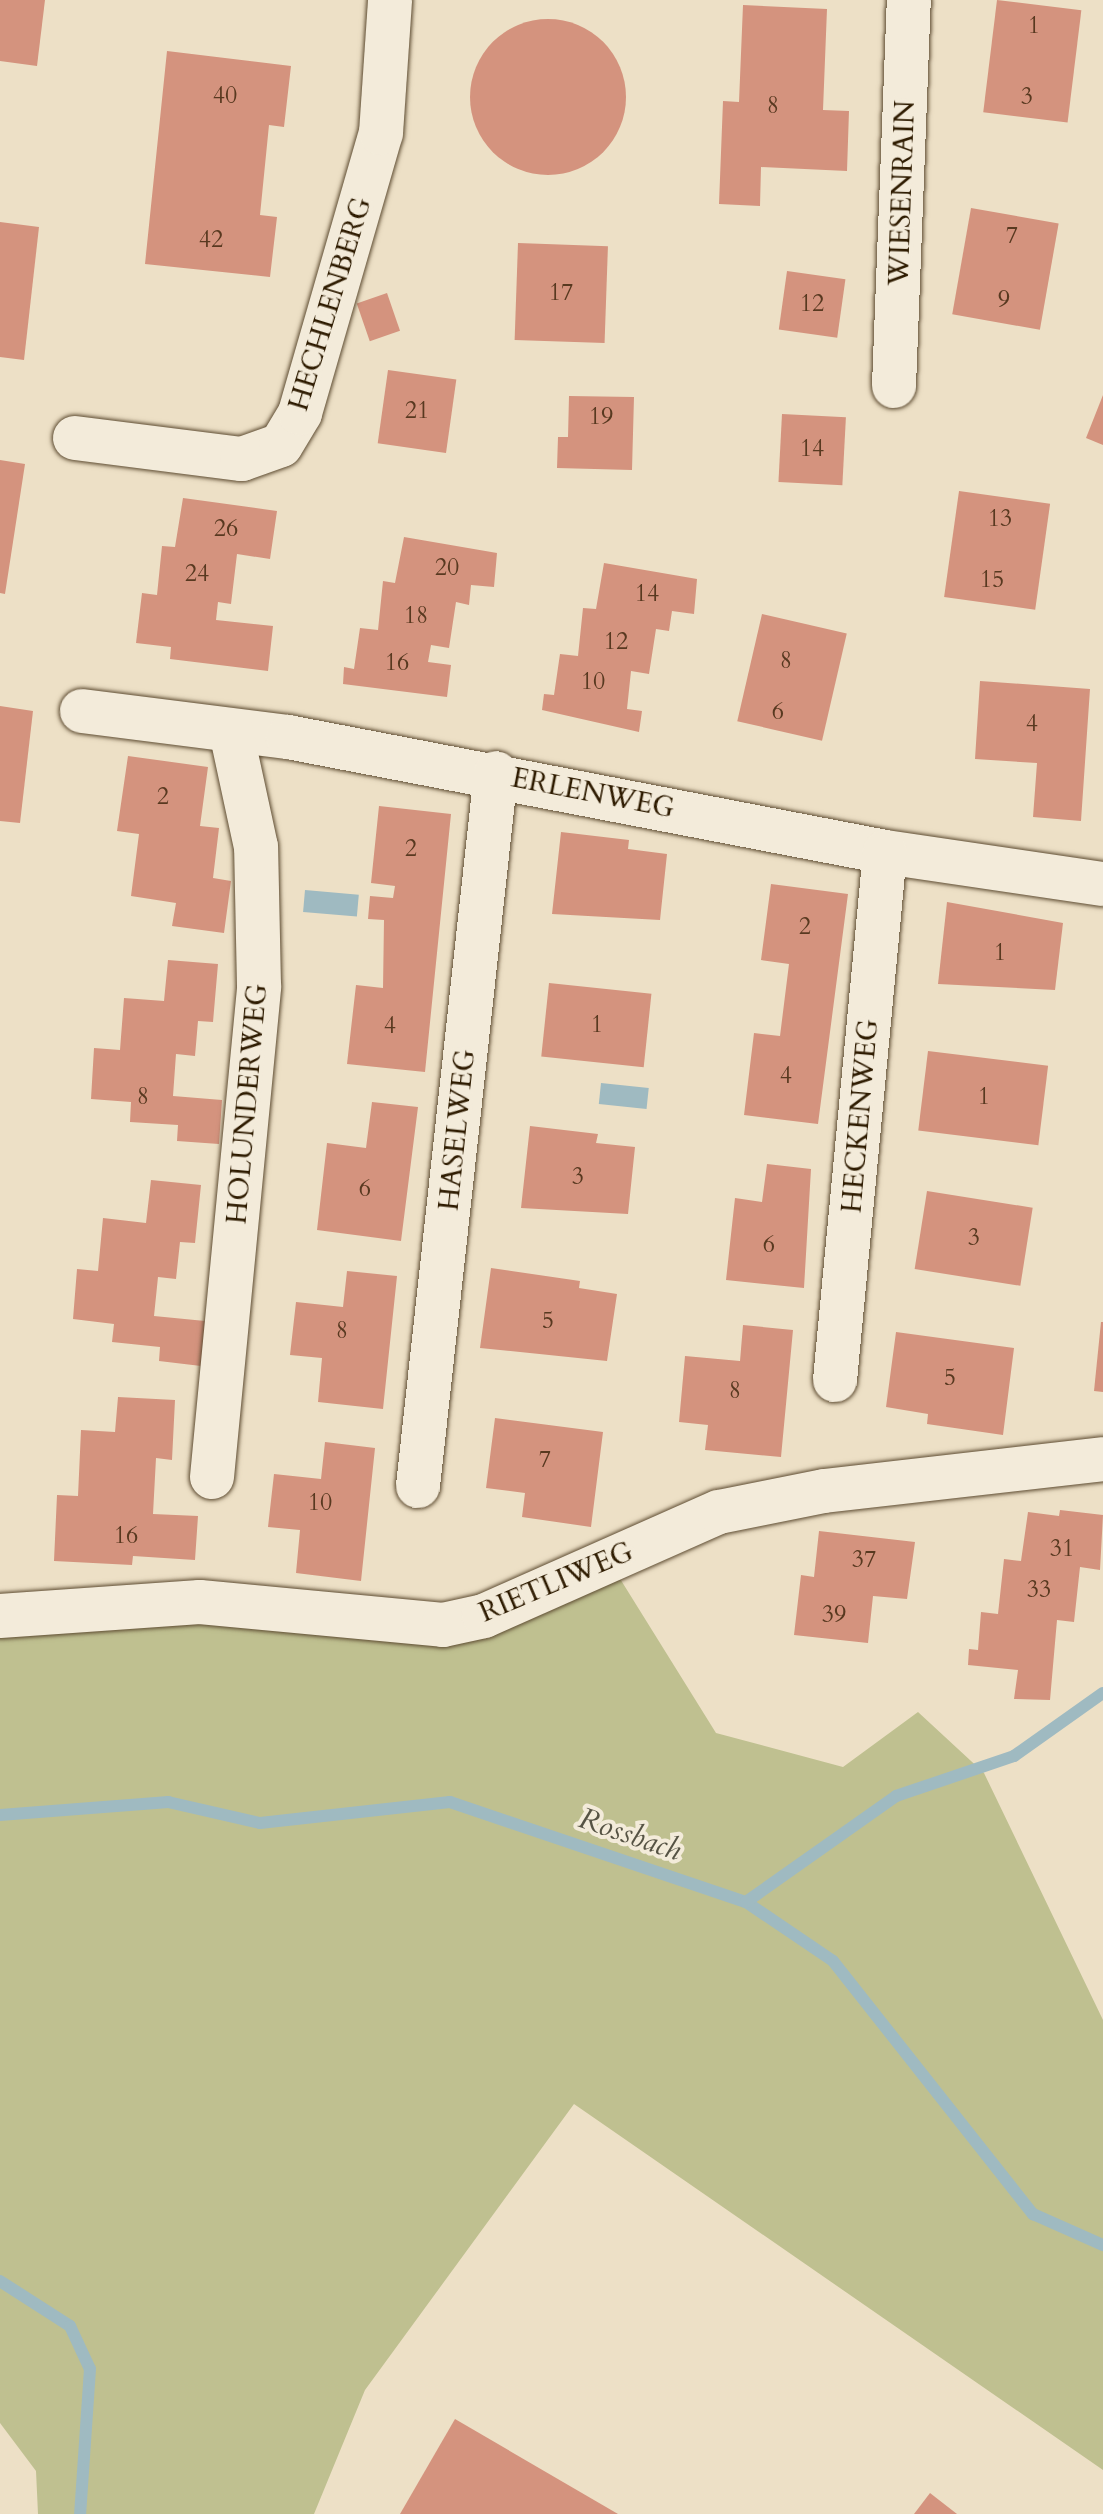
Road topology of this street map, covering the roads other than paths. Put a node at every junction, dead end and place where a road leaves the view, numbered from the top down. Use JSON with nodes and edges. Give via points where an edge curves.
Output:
{"nodes":[{"id":1,"x":390,"y":0,"type":"edge"},
{"id":2,"x":909,"y":0,"type":"edge"},
{"id":3,"x":894,"y":386,"type":"dead end"},
{"id":4,"x":75,"y":438,"type":"dead end"},
{"id":5,"x":82,"y":711,"type":"dead end"},
{"id":6,"x":231,"y":731,"type":"junction"},
{"id":7,"x":496,"y":773,"type":"junction"},
{"id":8,"x":885,"y":852,"type":"junction"},
{"id":9,"x":1103,"y":884,"type":"edge"},
{"id":10,"x":835,"y":1380,"type":"dead end"},
{"id":11,"x":1103,"y":1459,"type":"edge"},
{"id":12,"x":212,"y":1477,"type":"dead end"},
{"id":13,"x":418,"y":1486,"type":"dead end"},
{"id":14,"x":0,"y":1616,"type":"edge"}],
"edges":[{"from":1,"to":4,"type":"street","name":"HECHLENBERG","via":[[381,133],[300,413],[281,445],[242,459]]},
{"from":2,"to":3,"type":"street","name":"WIESENRAIN"},
{"from":5,"to":6,"type":"street","name":"ERLENWEG"},
{"from":6,"to":7,"type":"street","name":"ERLENWEG"},
{"from":6,"to":12,"type":"street","name":"HOLUNDERWEG","via":[[256,847],[259,986]]},
{"from":7,"to":8,"type":"street","name":"ERLENWEG"},
{"from":7,"to":13,"type":"street","name":"HASELWEG"},
{"from":8,"to":9,"type":"street","name":"ERLENWEG"},
{"from":8,"to":10,"type":"street","name":"HECKENWEG"},
{"from":11,"to":14,"type":"street","name":"RIETLIWEG","via":[[824,1491],[719,1512],[484,1616],[443,1625],[200,1602]]}]}
